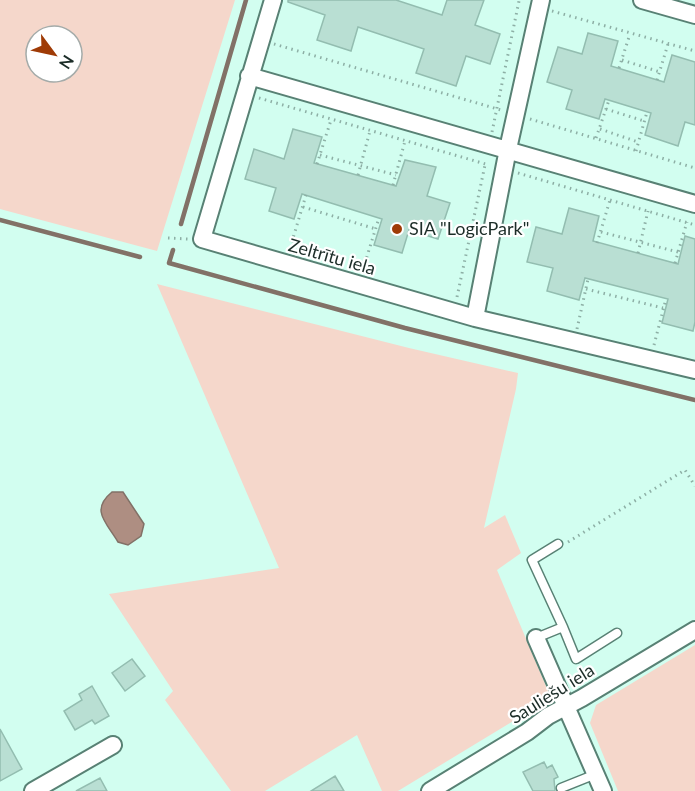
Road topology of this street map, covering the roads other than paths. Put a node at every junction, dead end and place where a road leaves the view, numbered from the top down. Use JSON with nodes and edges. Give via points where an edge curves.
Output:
{"nodes":[{"id":1,"x":273,"y":0,"type":"edge"},
{"id":2,"x":642,"y":0,"type":"edge"},
{"id":3,"x":540,"y":4,"type":"edge"},
{"id":4,"x":695,"y":15,"type":"edge"},
{"id":5,"x":254,"y":77,"type":"junction"},
{"id":6,"x":508,"y":149,"type":"junction"},
{"id":7,"x":695,"y":204,"type":"edge"},
{"id":8,"x":475,"y":318,"type":"junction"},
{"id":9,"x":695,"y":370,"type":"edge"},
{"id":10,"x":558,"y":544,"type":"road end"},
{"id":11,"x":563,"y":627,"type":"junction"},
{"id":12,"x":695,"y":630,"type":"edge"},
{"id":13,"x":617,"y":633,"type":"dead end"},
{"id":14,"x":536,"y":638,"type":"joint"},
{"id":15,"x":565,"y":706,"type":"junction"},
{"id":16,"x":113,"y":745,"type":"dead end"},
{"id":17,"x":596,"y":774,"type":"junction"},
{"id":18,"x":561,"y":788,"type":"dead end"},
{"id":19,"x":33,"y":791,"type":"edge"},
{"id":20,"x":430,"y":791,"type":"edge"},
{"id":21,"x":603,"y":791,"type":"edge"}],
"edges":[{"from":1,"to":5,"type":"street"},
{"from":2,"to":4,"type":"street"},
{"from":3,"to":6,"type":"street"},
{"from":5,"to":6,"type":"street"},
{"from":5,"to":8,"type":"street","name":"Zeltrītu iela","via":[[202,239]]},
{"from":6,"to":7,"type":"street"},
{"from":6,"to":8,"type":"street"},
{"from":8,"to":9,"type":"street","name":"Zeltrītu iela"},
{"from":10,"to":11,"type":"lane","via":[[532,560]]},
{"from":11,"to":13,"type":"lane","via":[[576,659]]},
{"from":11,"to":14,"type":"lane"},
{"from":12,"to":15,"type":"street","name":"Sauliešu iela"},
{"from":14,"to":15,"type":"street"},
{"from":15,"to":17,"type":"street"},
{"from":15,"to":20,"type":"street","name":"Sauliešu iela"},
{"from":16,"to":19,"type":"street"},
{"from":17,"to":18,"type":"lane"},
{"from":17,"to":21,"type":"street"}]}
